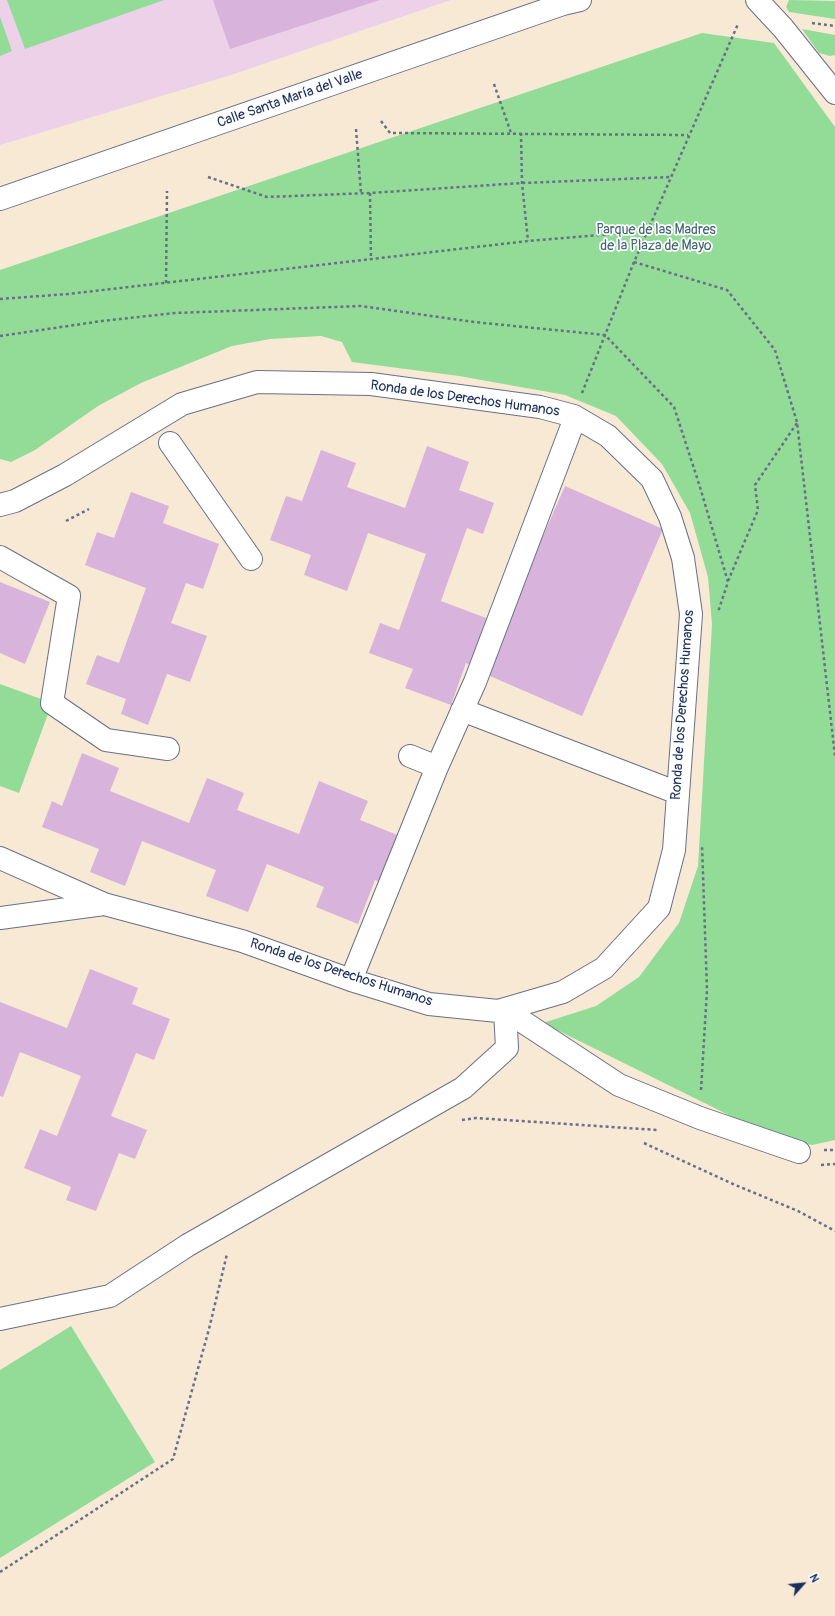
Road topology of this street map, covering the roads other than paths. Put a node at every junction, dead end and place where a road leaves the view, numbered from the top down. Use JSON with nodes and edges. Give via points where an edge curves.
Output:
{"nodes":[{"id":1,"x":580,"y":0,"type":"edge"},
{"id":2,"x":757,"y":0,"type":"edge"},
{"id":3,"x":835,"y":93,"type":"edge"},
{"id":4,"x":0,"y":199,"type":"edge"},
{"id":5,"x":572,"y":426,"type":"dead end"},
{"id":6,"x":170,"y":443,"type":"dead end"},
{"id":7,"x":0,"y":505,"type":"edge"},
{"id":8,"x":0,"y":557,"type":"edge"},
{"id":9,"x":251,"y":559,"type":"dead end"},
{"id":10,"x":462,"y":710,"type":"junction"},
{"id":11,"x":168,"y":749,"type":"dead end"},
{"id":12,"x":410,"y":756,"type":"dead end"},
{"id":13,"x":437,"y":767,"type":"junction"},
{"id":14,"x":678,"y":793,"type":"junction"},
{"id":15,"x":0,"y":858,"type":"edge"},
{"id":16,"x":104,"y":904,"type":"junction"},
{"id":17,"x":0,"y":918,"type":"edge"},
{"id":18,"x":351,"y":980,"type":"junction"},
{"id":19,"x":505,"y":1010,"type":"junction"},
{"id":20,"x":806,"y":1159,"type":"road end"},
{"id":21,"x":0,"y":1319,"type":"edge"}],
"edges":[{"from":1,"to":4,"type":"street","name":"Calle Santa María del Valle"},
{"from":2,"to":3,"type":"street"},
{"from":5,"to":10,"type":"street","via":[[475,682]]},
{"from":6,"to":9,"type":"street"},
{"from":7,"to":14,"type":"street","name":"Ronda de los Derechos Humanos","via":[[15,501],[65,475],[182,404],[257,382],[370,384],[540,407],[574,416],[608,436],[652,479],[670,517],[683,558],[691,614]]},
{"from":8,"to":11,"type":"street","via":[[69,596],[52,703],[106,740]]},
{"from":10,"to":13,"type":"street"},
{"from":10,"to":14,"type":"street"},
{"from":12,"to":13,"type":"street"},
{"from":13,"to":18,"type":"street"},
{"from":14,"to":19,"type":"street","name":"Ronda de los Derechos Humanos","via":[[674,850],[658,908],[604,968],[563,992]]},
{"from":15,"to":16,"type":"street"},
{"from":16,"to":17,"type":"street","name":"Ronda de los Derechos Humanos"},
{"from":16,"to":18,"type":"street","name":"Ronda de los Derechos Humanos","via":[[242,941]]},
{"from":18,"to":19,"type":"street","name":"Ronda de los Derechos Humanos","via":[[429,1004]]},
{"from":19,"to":20,"type":"street","via":[[619,1085]]},
{"from":19,"to":21,"type":"street","via":[[507,1048],[462,1088],[188,1245],[110,1296]]}]}
